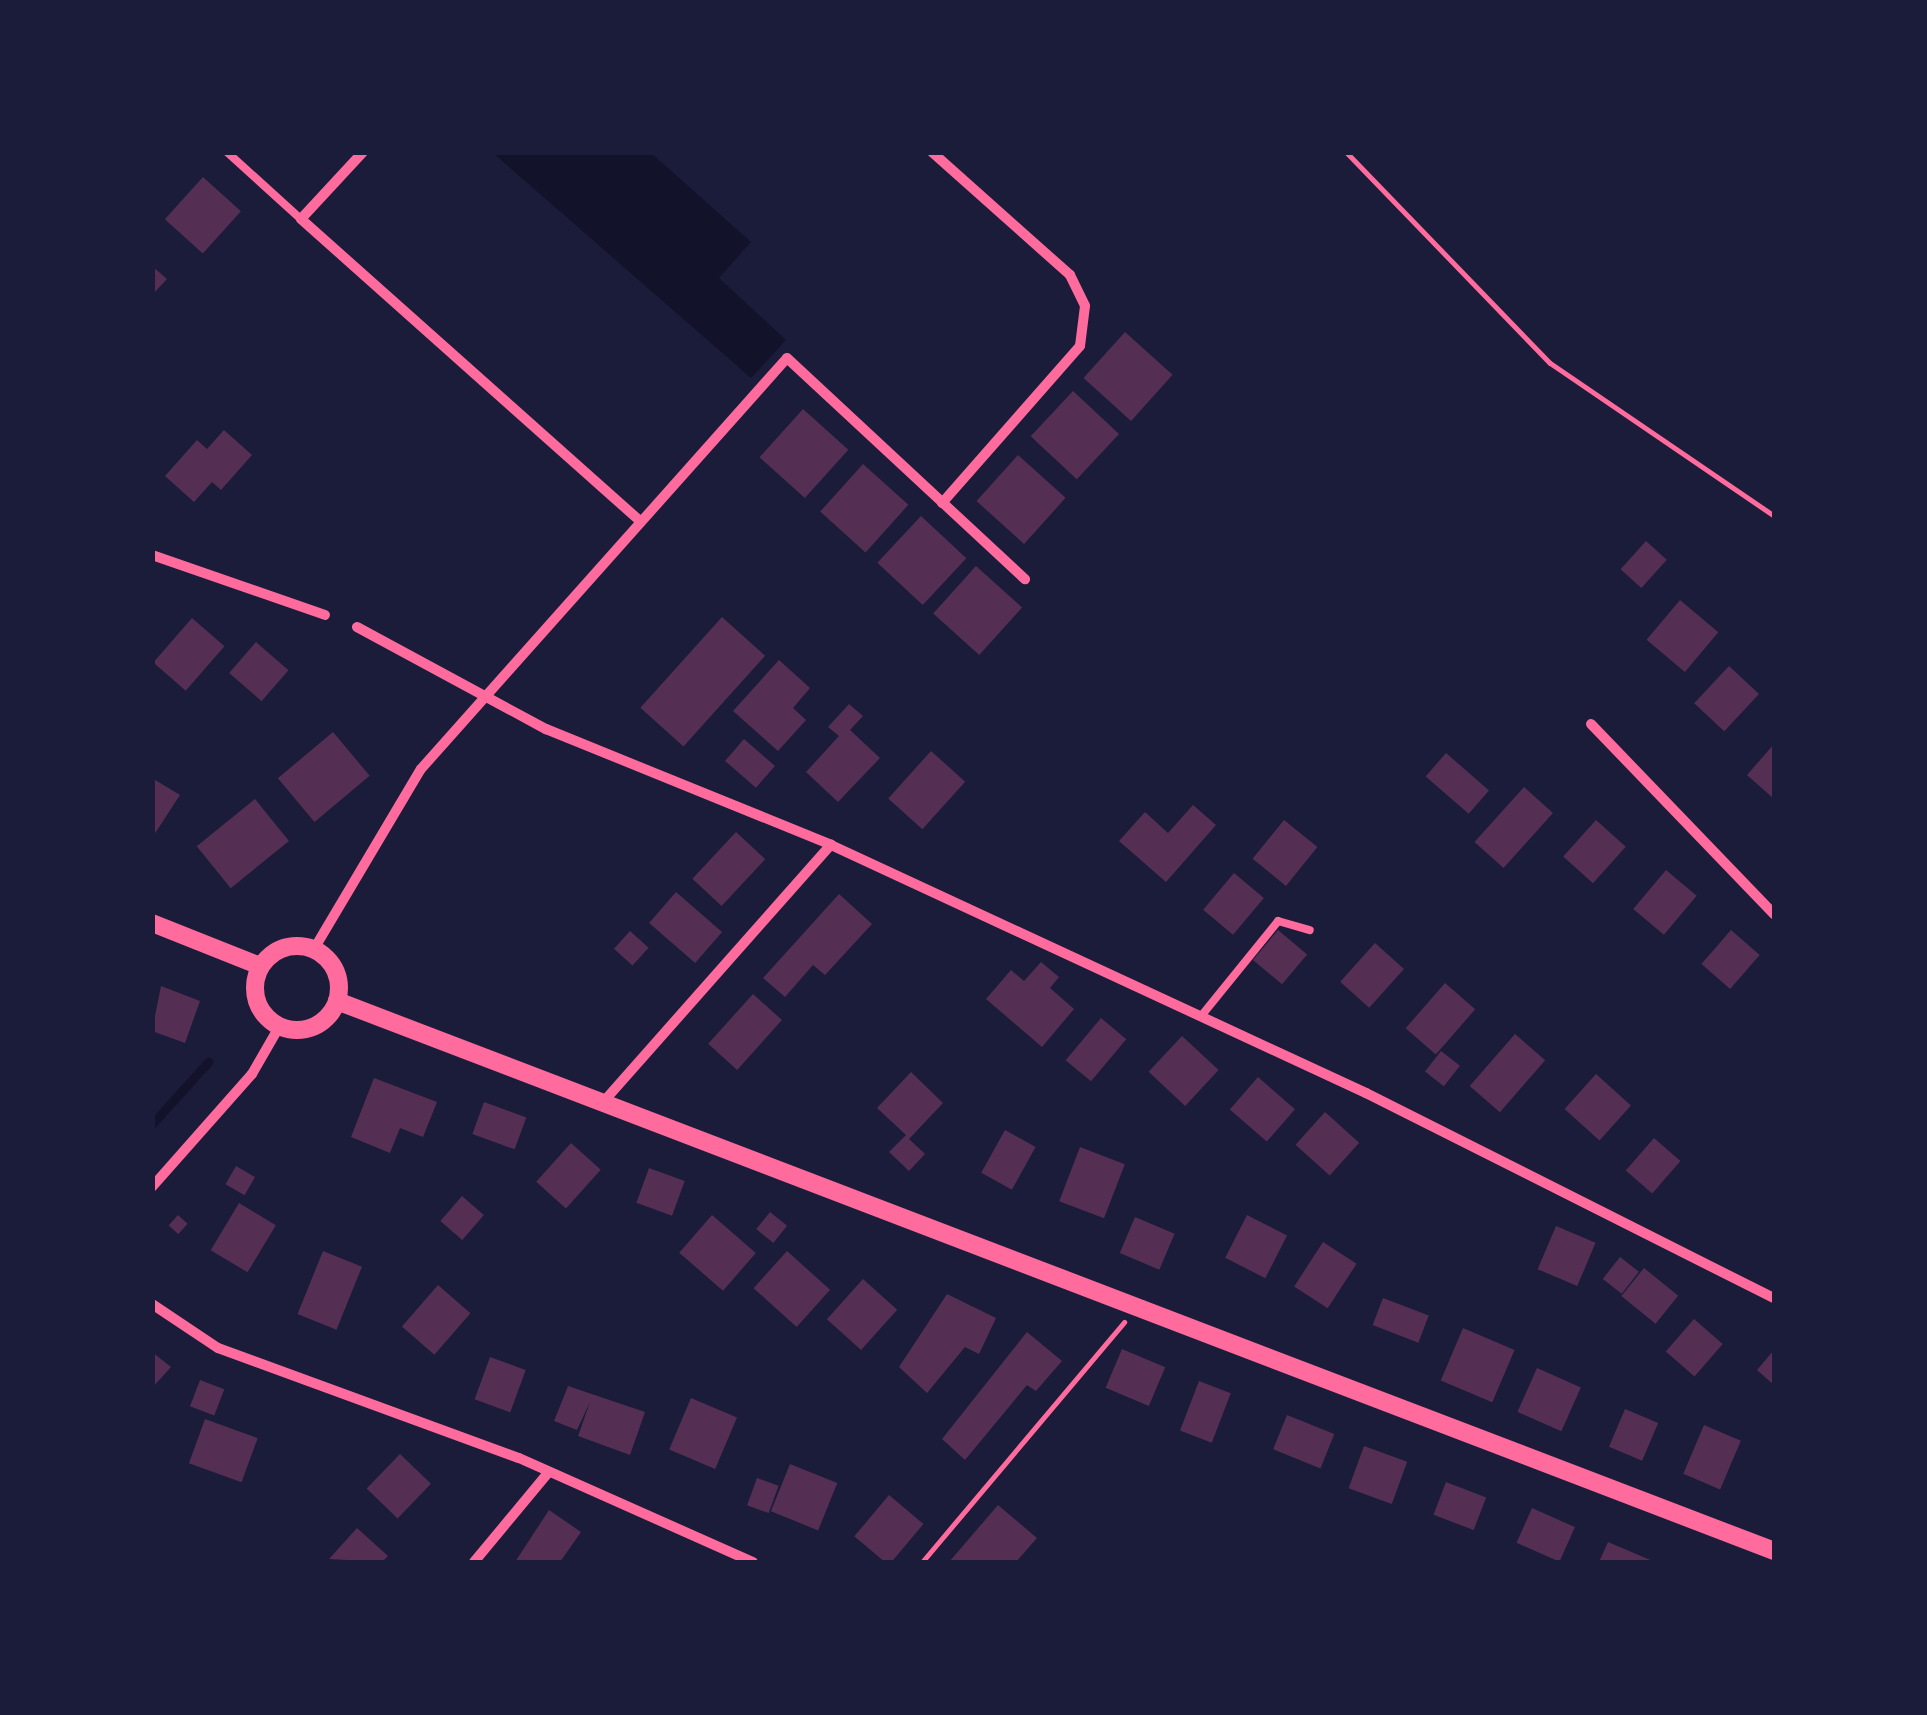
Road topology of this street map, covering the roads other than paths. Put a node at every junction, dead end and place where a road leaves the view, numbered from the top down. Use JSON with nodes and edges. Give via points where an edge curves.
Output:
{"nodes":[{"id":1,"x":227,"y":152,"type":"edge"},
{"id":2,"x":363,"y":152,"type":"edge"},
{"id":3,"x":932,"y":152,"type":"edge"},
{"id":4,"x":302,"y":219,"type":"junction"},
{"id":5,"x":942,"y":504,"type":"junction"},
{"id":6,"x":639,"y":520,"type":"junction"},
{"id":7,"x":152,"y":555,"type":"edge"},
{"id":8,"x":1025,"y":579,"type":"dead end"},
{"id":9,"x":325,"y":615,"type":"dead end"},
{"id":10,"x":356,"y":627,"type":"dead end"},
{"id":11,"x":483,"y":695,"type":"junction"},
{"id":12,"x":1591,"y":724,"type":"dead end"},
{"id":13,"x":832,"y":844,"type":"junction"},
{"id":14,"x":1774,"y":914,"type":"edge"},
{"id":15,"x":152,"y":923,"type":"edge"},
{"id":16,"x":1310,"y":930,"type":"dead end"},
{"id":17,"x":314,"y":948,"type":"junction"},
{"id":18,"x":260,"y":966,"type":"junction"},
{"id":19,"x":338,"y":1001,"type":"junction"},
{"id":20,"x":1202,"y":1015,"type":"junction"},
{"id":21,"x":279,"y":1027,"type":"junction"},
{"id":22,"x":606,"y":1100,"type":"junction"},
{"id":23,"x":152,"y":1187,"type":"edge"},
{"id":24,"x":1774,"y":1298,"type":"edge"},
{"id":25,"x":152,"y":1304,"type":"edge"},
{"id":26,"x":548,"y":1473,"type":"junction"},
{"id":27,"x":1774,"y":1551,"type":"edge"},
{"id":28,"x":474,"y":1562,"type":"edge"},
{"id":29,"x":753,"y":1562,"type":"edge"}],
"edges":[{"from":1,"to":4,"type":"lane"},
{"from":2,"to":4,"type":"street"},
{"from":3,"to":5,"type":"street","via":[[1070,275],[1085,306],[1080,346]]},
{"from":4,"to":6,"type":"street"},
{"from":5,"to":6,"type":"street","via":[[786,358]]},
{"from":5,"to":8,"type":"street"},
{"from":6,"to":11,"type":"street"},
{"from":7,"to":9,"type":"street"},
{"from":10,"to":11,"type":"street"},
{"from":11,"to":13,"type":"street"},
{"from":11,"to":17,"type":"street","via":[[412,783]]},
{"from":12,"to":14,"type":"street"},
{"from":13,"to":20,"type":"street"},
{"from":13,"to":22,"type":"street"},
{"from":15,"to":18,"type":"street"},
{"from":16,"to":20,"type":"lane","via":[[1278,921]]},
{"from":17,"to":18,"type":"street","via":[[284,947]]},
{"from":17,"to":19,"type":"street","via":[[336,970]]},
{"from":18,"to":21,"type":"street","via":[[258,1008]]},
{"from":19,"to":21,"type":"street","via":[[320,1024]]},
{"from":19,"to":22,"type":"street"},
{"from":20,"to":24,"type":"street"},
{"from":21,"to":23,"type":"street","via":[[252,1074]]},
{"from":22,"to":27,"type":"street"},
{"from":25,"to":26,"type":"street","via":[[218,1348]]},
{"from":26,"to":28,"type":"street"},
{"from":26,"to":29,"type":"street"}]}
